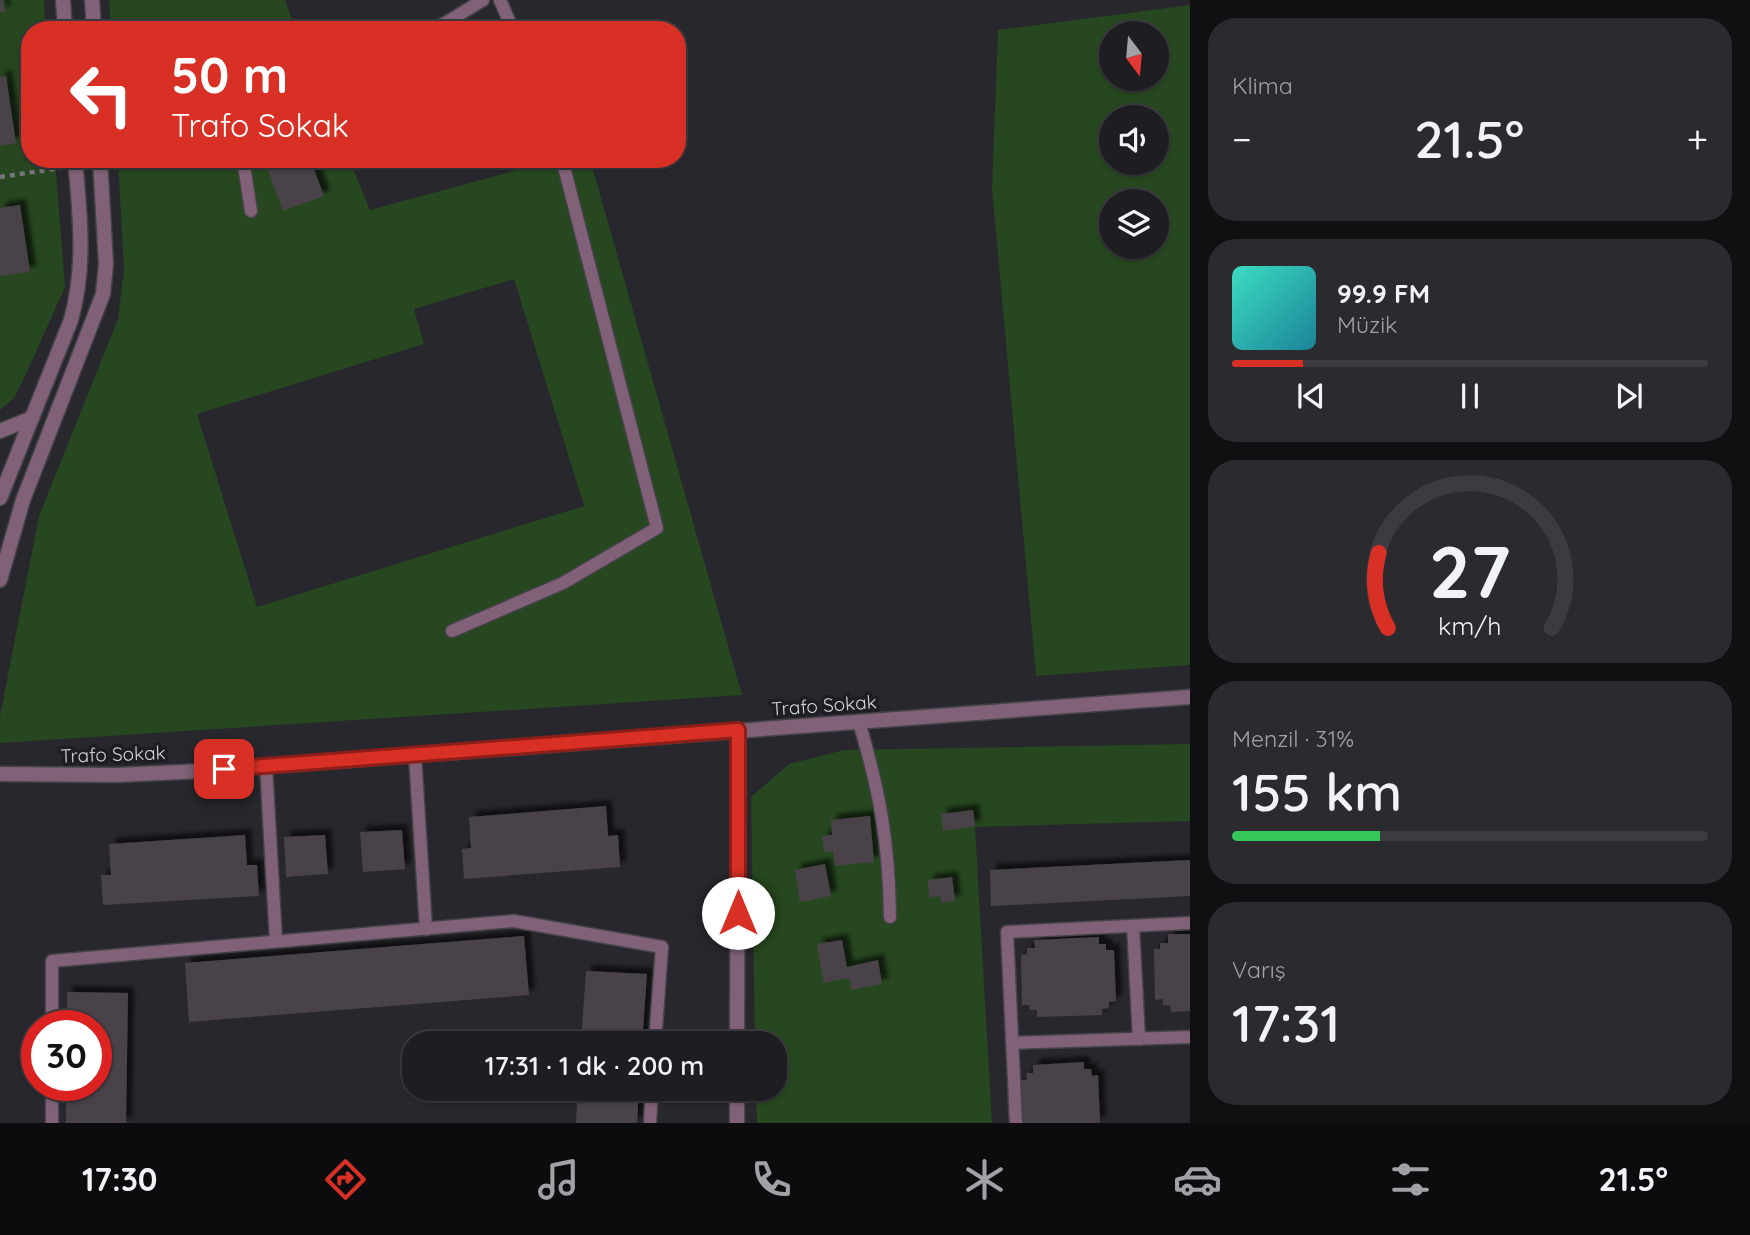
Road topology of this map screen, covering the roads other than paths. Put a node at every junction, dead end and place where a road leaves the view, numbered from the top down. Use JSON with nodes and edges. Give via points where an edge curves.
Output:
{"nodes":[{"id":1,"x":63,"y":0,"type":"edge"},
{"id":2,"x":92,"y":0,"type":"edge"},
{"id":3,"x":483,"y":0,"type":"edge"},
{"id":4,"x":500,"y":0,"type":"edge"},
{"id":5,"x":64,"y":21,"type":"edge"},
{"id":6,"x":93,"y":21,"type":"edge"},
{"id":7,"x":449,"y":21,"type":"edge"},
{"id":8,"x":509,"y":21,"type":"edge"},
{"id":9,"x":76,"y":168,"type":"edge"},
{"id":10,"x":101,"y":168,"type":"edge"},
{"id":11,"x":244,"y":168,"type":"edge"},
{"id":12,"x":564,"y":168,"type":"edge"},
{"id":13,"x":251,"y":211,"type":"dead end"},
{"id":14,"x":32,"y":418,"type":"junction"},
{"id":15,"x":0,"y":431,"type":"edge"},
{"id":16,"x":0,"y":498,"type":"edge"},
{"id":17,"x":0,"y":580,"type":"edge"},
{"id":18,"x":452,"y":631,"type":"dead end"},
{"id":19,"x":1190,"y":697,"type":"edge"},
{"id":20,"x":859,"y":722,"type":"junction"},
{"id":21,"x":738,"y":730,"type":"junction"},
{"id":22,"x":415,"y":755,"type":"junction"},
{"id":23,"x":266,"y":766,"type":"junction"},
{"id":24,"x":0,"y":774,"type":"edge"},
{"id":25,"x":890,"y":917,"type":"dead end"},
{"id":26,"x":1190,"y":923,"type":"edge"},
{"id":27,"x":1133,"y":926,"type":"junction"},
{"id":28,"x":426,"y":929,"type":"junction"},
{"id":29,"x":276,"y":942,"type":"junction"},
{"id":30,"x":52,"y":1010,"type":"edge"},
{"id":31,"x":656,"y":1031,"type":"edge"},
{"id":32,"x":737,"y":1031,"type":"edge"},
{"id":33,"x":1190,"y":1037,"type":"edge"},
{"id":34,"x":1139,"y":1039,"type":"junction"},
{"id":35,"x":1012,"y":1043,"type":"junction"},
{"id":36,"x":52,"y":1101,"type":"edge"},
{"id":37,"x":651,"y":1101,"type":"edge"},
{"id":38,"x":737,"y":1101,"type":"edge"},
{"id":39,"x":52,"y":1123,"type":"edge"},
{"id":40,"x":650,"y":1123,"type":"edge"},
{"id":41,"x":737,"y":1123,"type":"edge"},
{"id":42,"x":1016,"y":1123,"type":"edge"}],
"edges":[{"from":1,"to":5,"type":"street"},
{"from":2,"to":6,"type":"street"},
{"from":3,"to":7,"type":"lane"},
{"from":4,"to":8,"type":"lane"},
{"from":9,"to":14,"type":"street","via":[[82,242],[79,291]]},
{"from":10,"to":17,"type":"street","via":[[106,264],[103,294],[23,500]]},
{"from":11,"to":13,"type":"lane"},
{"from":12,"to":18,"type":"lane","via":[[657,528],[563,583]]},
{"from":14,"to":15,"type":"street"},
{"from":14,"to":16,"type":"street"},
{"from":19,"to":20,"type":"street","name":"Trafo Sokak"},
{"from":20,"to":21,"type":"street","name":"Trafo Sokak"},
{"from":20,"to":25,"type":"lane","via":[[883,815]]},
{"from":21,"to":22,"type":"street","name":"Trafo Sokak"},
{"from":21,"to":32,"type":"street"},
{"from":22,"to":23,"type":"street","name":"Trafo Sokak"},
{"from":22,"to":28,"type":"lane"},
{"from":23,"to":24,"type":"street","name":"Trafo Sokak","via":[[117,775]]},
{"from":23,"to":29,"type":"lane"},
{"from":26,"to":27,"type":"lane"},
{"from":27,"to":34,"type":"lane"},
{"from":27,"to":35,"type":"lane","via":[[1007,932]]},
{"from":28,"to":29,"type":"lane"},
{"from":28,"to":31,"type":"lane","via":[[514,921],[662,947]]},
{"from":29,"to":30,"type":"lane","via":[[51,961]]},
{"from":33,"to":34,"type":"lane"},
{"from":34,"to":35,"type":"lane"},
{"from":35,"to":42,"type":"lane"},
{"from":36,"to":39,"type":"lane"},
{"from":37,"to":40,"type":"lane"},
{"from":38,"to":41,"type":"street"}]}
